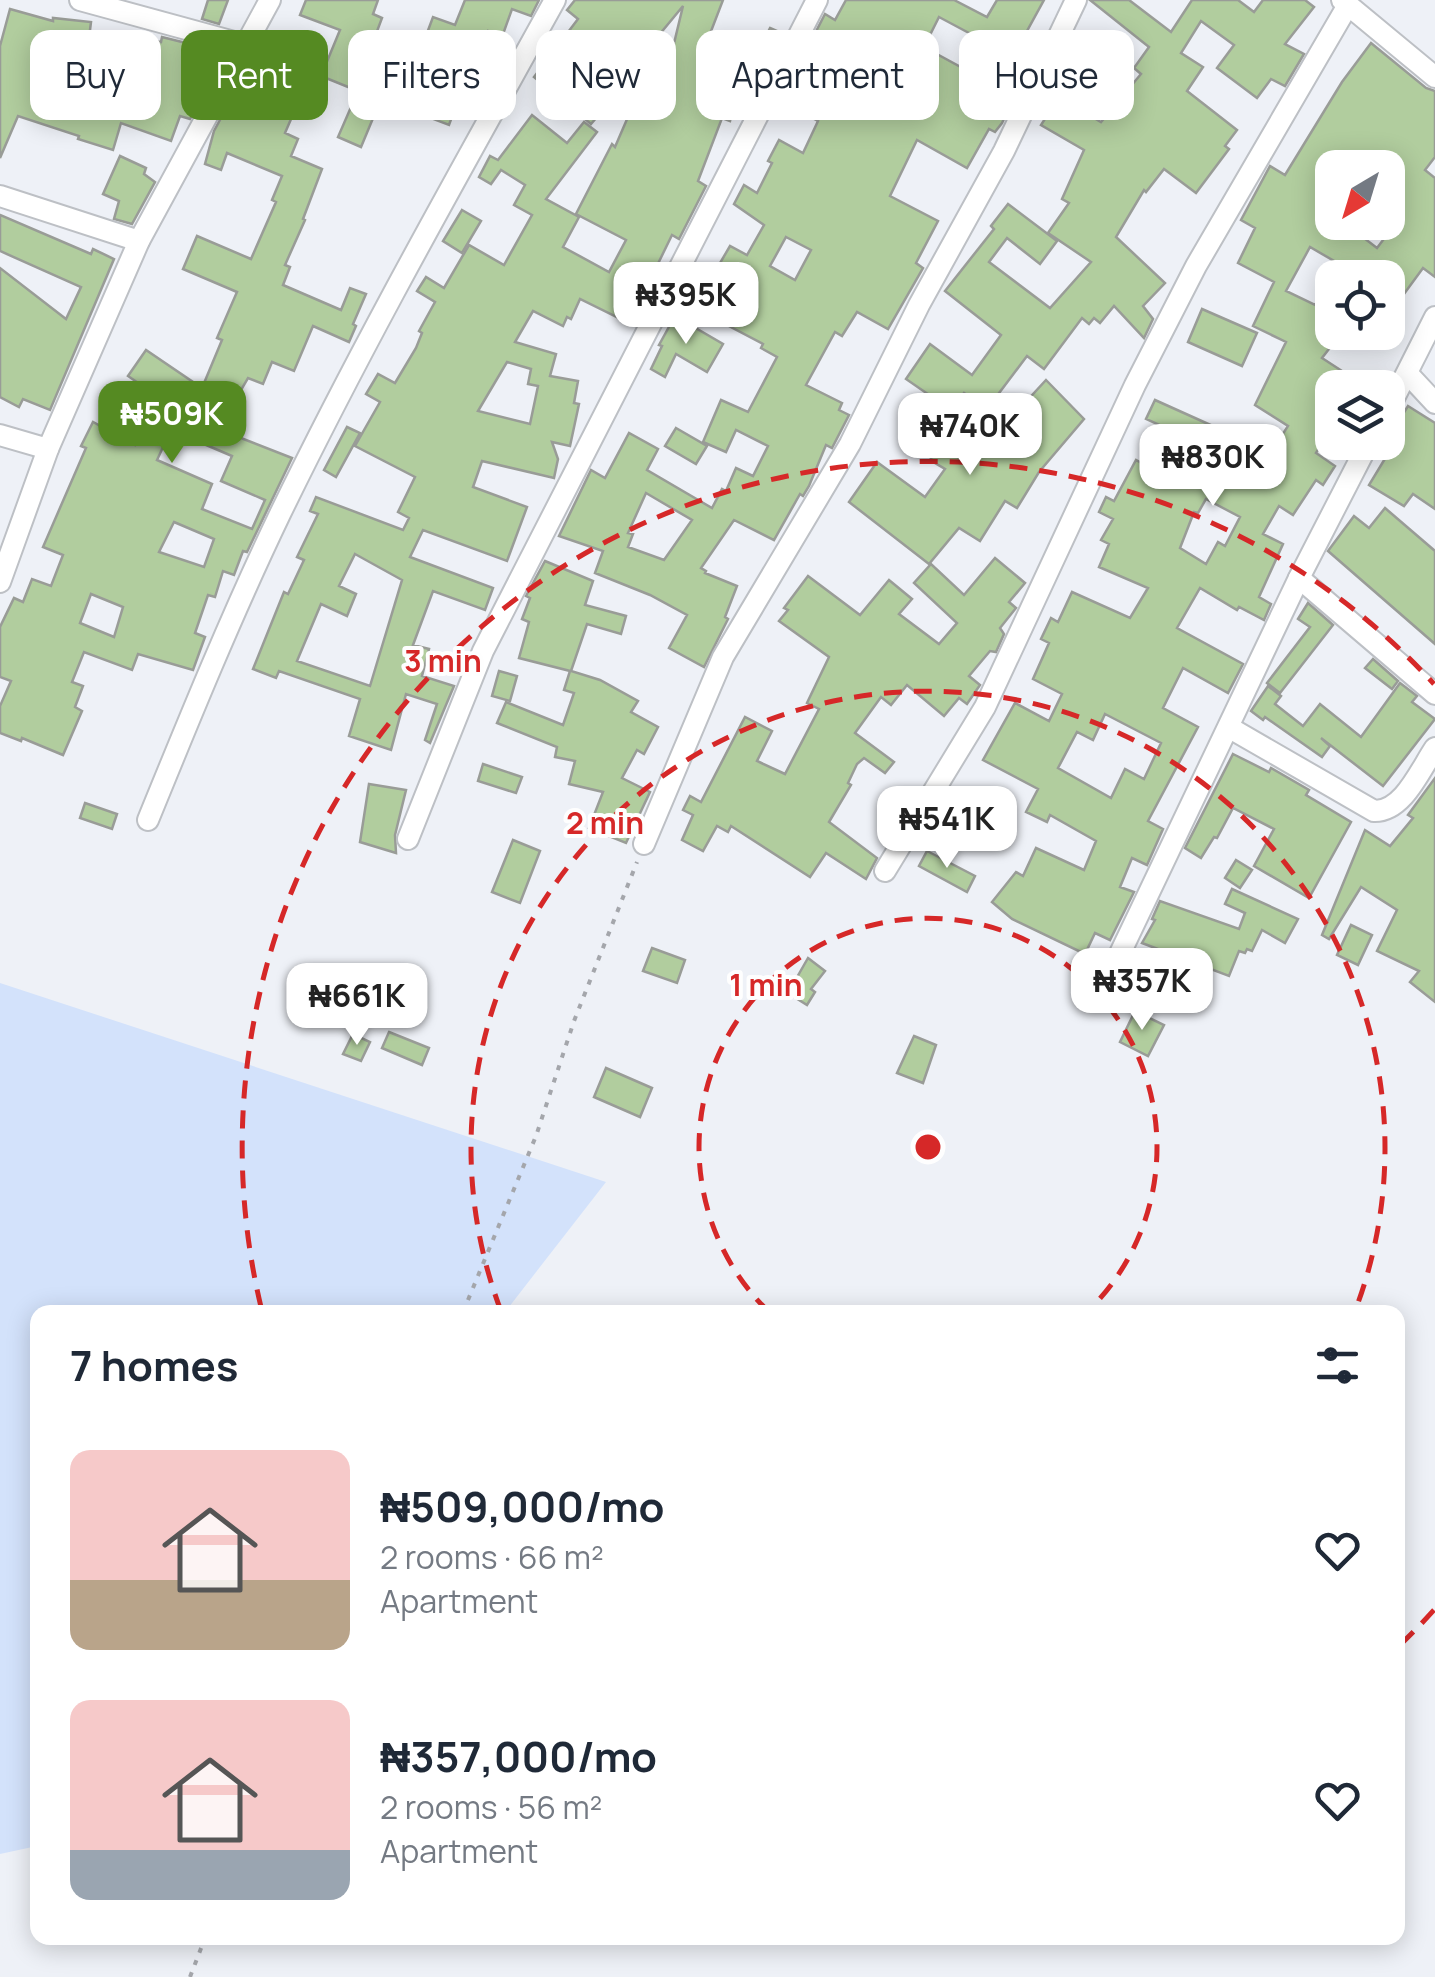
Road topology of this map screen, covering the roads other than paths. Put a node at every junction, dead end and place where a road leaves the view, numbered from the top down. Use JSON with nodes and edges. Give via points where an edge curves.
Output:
{"nodes":[{"id":1,"x":80,"y":0,"type":"edge"},
{"id":2,"x":270,"y":0,"type":"edge"},
{"id":3,"x":555,"y":0,"type":"edge"},
{"id":4,"x":817,"y":0,"type":"edge"},
{"id":5,"x":1076,"y":0,"type":"edge"},
{"id":6,"x":1345,"y":3,"type":"edge"},
{"id":7,"x":187,"y":30,"type":"edge"},
{"id":8,"x":253,"y":30,"type":"edge"},
{"id":9,"x":1435,"y":77,"type":"edge"},
{"id":10,"x":204,"y":120,"type":"edge"},
{"id":11,"x":0,"y":196,"type":"edge"},
{"id":12,"x":139,"y":241,"type":"junction"},
{"id":13,"x":1435,"y":317,"type":"edge"},
{"id":14,"x":1408,"y":374,"type":"junction"},
{"id":15,"x":1405,"y":379,"type":"edge"},
{"id":16,"x":1435,"y":403,"type":"edge"},
{"id":17,"x":0,"y":435,"type":"edge"},
{"id":18,"x":48,"y":449,"type":"junction"},
{"id":19,"x":1360,"y":460,"type":"edge"},
{"id":20,"x":1299,"y":578,"type":"junction"},
{"id":21,"x":0,"y":582,"type":"edge"},
{"id":22,"x":1435,"y":694,"type":"edge"},
{"id":23,"x":1230,"y":728,"type":"junction"},
{"id":24,"x":1435,"y":748,"type":"edge"},
{"id":25,"x":148,"y":820,"type":"dead end"},
{"id":26,"x":408,"y":839,"type":"dead end"},
{"id":27,"x":644,"y":844,"type":"road end"},
{"id":28,"x":885,"y":871,"type":"dead end"},
{"id":29,"x":1104,"y":987,"type":"dead end"}],
"edges":[{"from":1,"to":7,"type":"street"},
{"from":2,"to":8,"type":"street"},
{"from":3,"to":25,"type":"street","via":[[280,514]]},
{"from":4,"to":26,"type":"street","via":[[483,651]]},
{"from":5,"to":27,"type":"street","via":[[850,444],[723,657]]},
{"from":6,"to":9,"type":"street"},
{"from":6,"to":28,"type":"street","via":[[1196,266],[985,707]]},
{"from":10,"to":12,"type":"street"},
{"from":11,"to":12,"type":"street"},
{"from":12,"to":18,"type":"street"},
{"from":13,"to":14,"type":"street"},
{"from":14,"to":15,"type":"street"},
{"from":14,"to":16,"type":"street"},
{"from":17,"to":18,"type":"street"},
{"from":18,"to":21,"type":"street"},
{"from":19,"to":20,"type":"street"},
{"from":20,"to":22,"type":"street"},
{"from":20,"to":23,"type":"street"},
{"from":23,"to":24,"type":"street","via":[[1374,811],[1396,805]]},
{"from":23,"to":29,"type":"street"}]}
